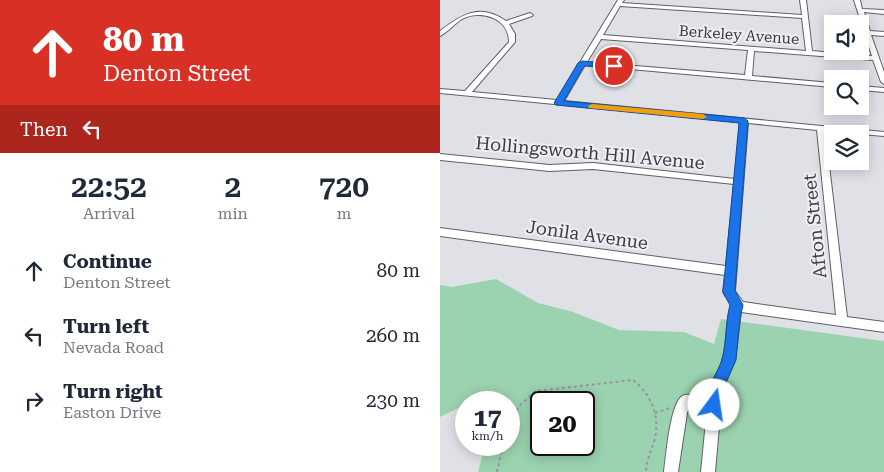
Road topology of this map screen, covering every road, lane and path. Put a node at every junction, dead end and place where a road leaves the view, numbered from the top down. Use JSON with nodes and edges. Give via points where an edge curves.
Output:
{"nodes":[{"id":1,"x":687,"y":0,"type":"edge"},
{"id":2,"x":803,"y":0,"type":"edge"},
{"id":3,"x":857,"y":0,"type":"edge"},
{"id":4,"x":620,"y":2,"type":"edge"},
{"id":5,"x":684,"y":9,"type":"junction"},
{"id":6,"x":861,"y":10,"type":"junction"},
{"id":7,"x":884,"y":12,"type":"edge"},
{"id":8,"x":530,"y":15,"type":"dead end"},
{"id":9,"x":863,"y":15,"type":"edge"},
{"id":10,"x":805,"y":17,"type":"junction"},
{"id":11,"x":506,"y":23,"type":"junction"},
{"id":12,"x":869,"y":33,"type":"edge"},
{"id":13,"x":440,"y":34,"type":"edge"},
{"id":14,"x":884,"y":34,"type":"edge"},
{"id":15,"x":869,"y":36,"type":"edge"},
{"id":16,"x":599,"y":37,"type":"junction"},
{"id":17,"x":751,"y":49,"type":"junction"},
{"id":18,"x":809,"y":53,"type":"junction"},
{"id":19,"x":876,"y":58,"type":"junction"},
{"id":20,"x":582,"y":63,"type":"junction"},
{"id":21,"x":748,"y":78,"type":"junction"},
{"id":22,"x":884,"y":82,"type":"edge"},
{"id":23,"x":824,"y":84,"type":"edge"},
{"id":24,"x":869,"y":89,"type":"edge"},
{"id":25,"x":884,"y":90,"type":"edge"},
{"id":26,"x":440,"y":91,"type":"edge"},
{"id":27,"x":467,"y":94,"type":"junction"},
{"id":28,"x":558,"y":103,"type":"junction"},
{"id":29,"x":744,"y":121,"type":"junction"},
{"id":30,"x":821,"y":128,"type":"junction"},
{"id":31,"x":884,"y":134,"type":"edge"},
{"id":32,"x":440,"y":156,"type":"edge"},
{"id":33,"x":738,"y":182,"type":"junction"},
{"id":34,"x":440,"y":232,"type":"edge"},
{"id":35,"x":730,"y":270,"type":"junction"},
{"id":36,"x":737,"y":305,"type":"junction"},
{"id":37,"x":842,"y":321,"type":"junction"},
{"id":38,"x":884,"y":327,"type":"edge"},
{"id":39,"x":520,"y":404,"type":"edge"},
{"id":40,"x":714,"y":405,"type":"junction"},
{"id":41,"x":501,"y":456,"type":"edge"},
{"id":42,"x":497,"y":472,"type":"edge"},
{"id":43,"x":646,"y":472,"type":"edge"},
{"id":44,"x":671,"y":472,"type":"edge"},
{"id":45,"x":708,"y":472,"type":"edge"}],
"edges":[{"from":1,"to":5,"type":"street"},
{"from":2,"to":10,"type":"street"},
{"from":3,"to":6,"type":"street"},
{"from":4,"to":5,"type":"street"},
{"from":4,"to":16,"type":"street"},
{"from":5,"to":10,"type":"street"},
{"from":6,"to":7,"type":"street"},
{"from":6,"to":9,"type":"street"},
{"from":8,"to":11,"type":"street"},
{"from":10,"to":18,"type":"street"},
{"from":11,"to":13,"type":"street","via":[[494,17],[472,14],[459,18]]},
{"from":11,"to":27,"type":"street","via":[[513,32],[512,42]]},
{"from":12,"to":14,"type":"street"},
{"from":15,"to":19,"type":"street"},
{"from":16,"to":17,"type":"street","name":"Berkeley Avenue"},
{"from":16,"to":20,"type":"street"},
{"from":17,"to":18,"type":"street","name":"Berkeley Avenue"},
{"from":17,"to":21,"type":"street"},
{"from":18,"to":19,"type":"street","name":"Berkeley Avenue"},
{"from":19,"to":22,"type":"street"},
{"from":20,"to":21,"type":"street"},
{"from":20,"to":28,"type":"street"},
{"from":21,"to":23,"type":"street"},
{"from":24,"to":25,"type":"street"},
{"from":26,"to":27,"type":"street"},
{"from":27,"to":28,"type":"street"},
{"from":28,"to":29,"type":"street"},
{"from":29,"to":30,"type":"street"},
{"from":29,"to":33,"type":"street"},
{"from":30,"to":31,"type":"street"},
{"from":30,"to":37,"type":"street","name":"Afton Street"},
{"from":32,"to":33,"type":"street","name":"Hollingsworth Hill Avenue","via":[[549,168],[592,166]]},
{"from":33,"to":35,"type":"street"},
{"from":34,"to":35,"type":"street","name":"Jonila Avenue"},
{"from":35,"to":36,"type":"street","via":[[729,292]]},
{"from":36,"to":37,"type":"street"},
{"from":36,"to":40,"type":"street","via":[[729,360],[715,391]]},
{"from":37,"to":38,"type":"street"},
{"from":39,"to":43,"type":"path","via":[[536,391],[633,380],[642,386],[655,413],[655,439],[647,458]]},
{"from":40,"to":44,"type":"street","via":[[686,401],[680,412]]},
{"from":40,"to":45,"type":"street"},
{"from":41,"to":42,"type":"path"}]}
